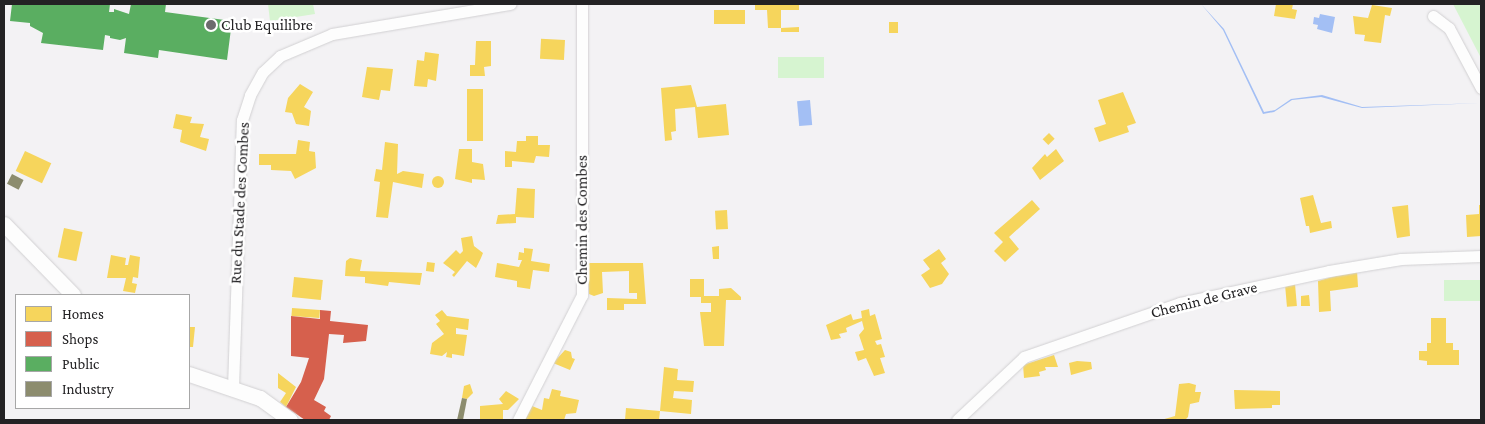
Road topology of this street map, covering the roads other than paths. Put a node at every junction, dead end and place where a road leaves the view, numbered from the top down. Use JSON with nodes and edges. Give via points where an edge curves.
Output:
{"nodes":[{"id":1,"x":510,"y":4,"type":"edge"},
{"id":2,"x":582,"y":4,"type":"edge"},
{"id":3,"x":1433,"y":16,"type":"dead end"},
{"id":4,"x":1481,"y":88,"type":"edge"},
{"id":5,"x":4,"y":224,"type":"edge"},
{"id":6,"x":1481,"y":256,"type":"edge"},
{"id":7,"x":72,"y":294,"type":"edge"},
{"id":8,"x":190,"y":374,"type":"edge"},
{"id":9,"x":232,"y":388,"type":"junction"},
{"id":10,"x":290,"y":420,"type":"edge"},
{"id":11,"x":518,"y":420,"type":"edge"},
{"id":12,"x":957,"y":420,"type":"edge"}],
"edges":[{"from":1,"to":9,"type":"street","name":"Rue du Stade des Combes","via":[[332,34],[280,56],[263,72],[250,94],[241,128]]},
{"from":2,"to":11,"type":"street","name":"Chemin des Combes","via":[[582,295]]},
{"from":3,"to":4,"type":"street","via":[[1449,28]]},
{"from":5,"to":7,"type":"main road"},
{"from":6,"to":12,"type":"street","name":"Chemin de Grave","via":[[1401,259],[1180,303],[1024,357]]},
{"from":8,"to":9,"type":"main road"},
{"from":9,"to":10,"type":"main road","via":[[260,398]]}]}
